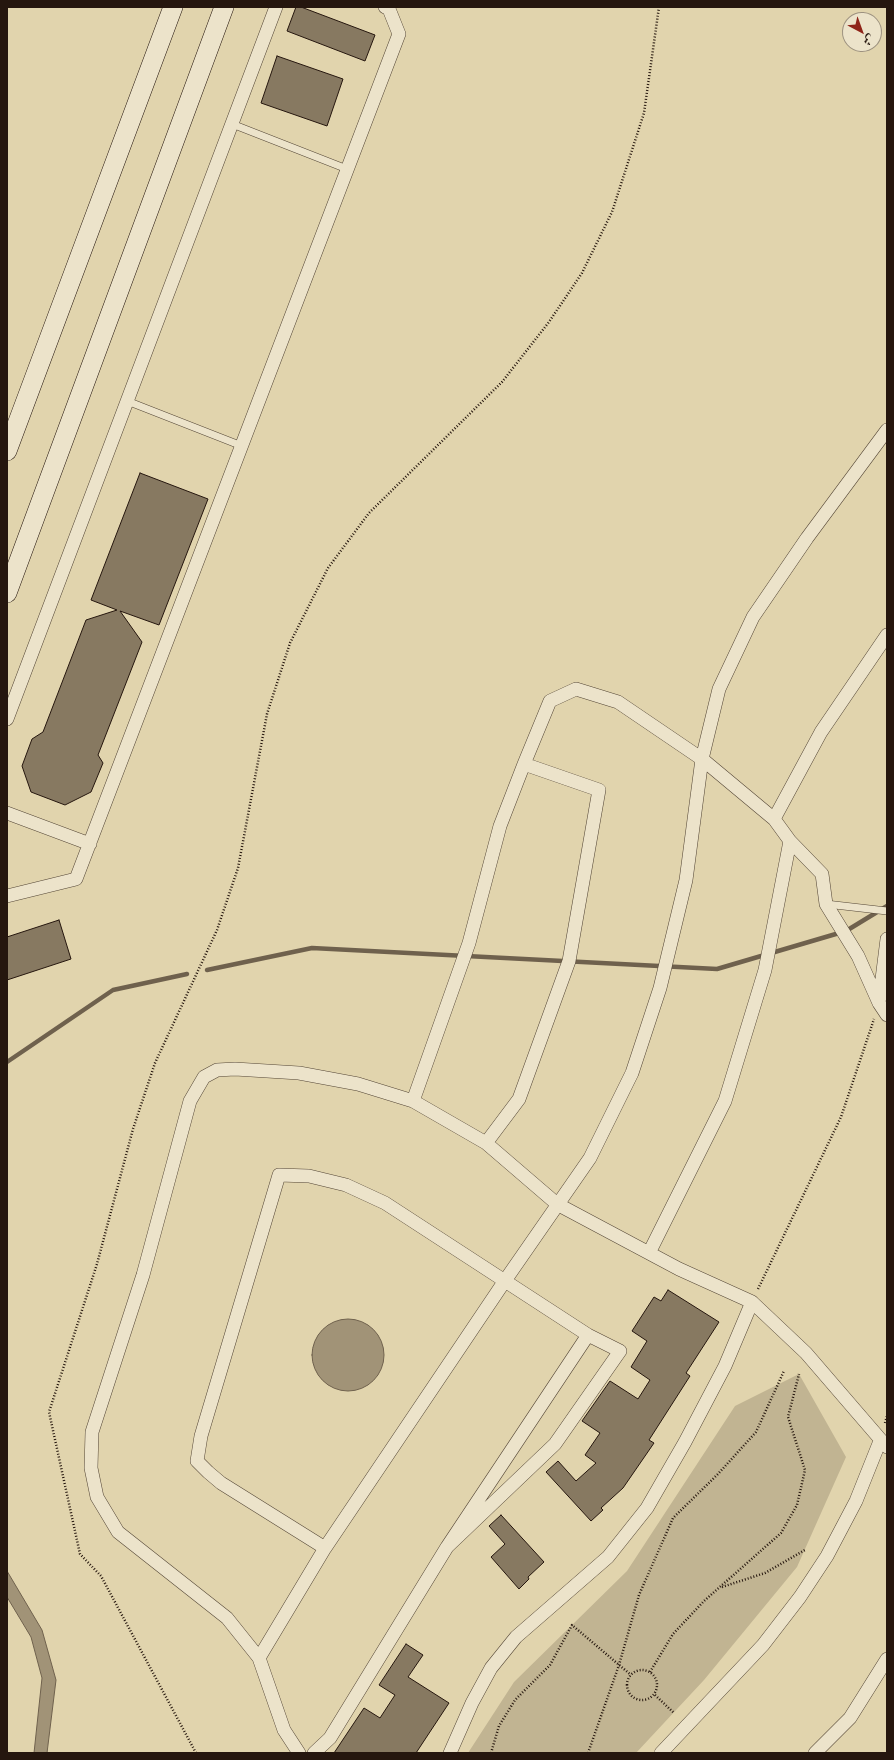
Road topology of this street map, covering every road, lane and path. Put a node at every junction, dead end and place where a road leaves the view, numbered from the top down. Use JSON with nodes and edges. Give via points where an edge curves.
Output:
{"nodes":[{"id":1,"x":173,"y":7,"type":"edge"},
{"id":2,"x":224,"y":7,"type":"edge"},
{"id":3,"x":276,"y":7,"type":"edge"},
{"id":4,"x":385,"y":7,"type":"edge"},
{"id":5,"x":659,"y":7,"type":"edge"},
{"id":6,"x":232,"y":124,"type":"junction"},
{"id":7,"x":347,"y":169,"type":"junction"},
{"id":8,"x":127,"y":401,"type":"junction"},
{"id":9,"x":887,"y":430,"type":"edge"},
{"id":10,"x":242,"y":446,"type":"junction"},
{"id":11,"x":7,"y":450,"type":"edge"},
{"id":12,"x":7,"y":593,"type":"edge"},
{"id":13,"x":887,"y":635,"type":"edge"},
{"id":14,"x":7,"y":719,"type":"edge"},
{"id":15,"x":702,"y":759,"type":"junction"},
{"id":16,"x":524,"y":764,"type":"junction"},
{"id":17,"x":7,"y":813,"type":"edge"},
{"id":18,"x":774,"y":819,"type":"junction"},
{"id":19,"x":790,"y":841,"type":"junction"},
{"id":20,"x":90,"y":844,"type":"junction"},
{"id":21,"x":7,"y":896,"type":"edge"},
{"id":22,"x":826,"y":904,"type":"junction"},
{"id":23,"x":887,"y":911,"type":"edge"},
{"id":24,"x":887,"y":939,"type":"edge"},
{"id":25,"x":879,"y":1003,"type":"junction"},
{"id":26,"x":887,"y":1015,"type":"edge"},
{"id":27,"x":413,"y":1101,"type":"junction"},
{"id":28,"x":486,"y":1143,"type":"junction"},
{"id":29,"x":557,"y":1204,"type":"junction"},
{"id":30,"x":649,"y":1253,"type":"junction"},
{"id":31,"x":504,"y":1282,"type":"junction"},
{"id":32,"x":752,"y":1302,"type":"junction"},
{"id":33,"x":588,"y":1335,"type":"junction"},
{"id":34,"x":784,"y":1371,"type":"dead end"},
{"id":35,"x":799,"y":1374,"type":"dead end"},
{"id":36,"x":884,"y":1444,"type":"edge"},
{"id":37,"x":447,"y":1547,"type":"junction"},
{"id":38,"x":325,"y":1548,"type":"junction"},
{"id":39,"x":805,"y":1550,"type":"dead end"},
{"id":40,"x":719,"y":1588,"type":"junction"},
{"id":41,"x":259,"y":1658,"type":"junction"},
{"id":42,"x":887,"y":1660,"type":"edge"},
{"id":43,"x":619,"y":1665,"type":"junction"},
{"id":44,"x":650,"y":1672,"type":"junction"},
{"id":45,"x":631,"y":1675,"type":"junction"},
{"id":46,"x":655,"y":1695,"type":"junction"},
{"id":47,"x":674,"y":1713,"type":"dead end"},
{"id":48,"x":196,"y":1753,"type":"edge"},
{"id":49,"x":299,"y":1753,"type":"edge"},
{"id":50,"x":314,"y":1753,"type":"edge"},
{"id":51,"x":450,"y":1753,"type":"edge"},
{"id":52,"x":490,"y":1753,"type":"edge"},
{"id":53,"x":588,"y":1753,"type":"edge"},
{"id":54,"x":661,"y":1753,"type":"edge"},
{"id":55,"x":815,"y":1753,"type":"edge"}],
"edges":[{"from":1,"to":11,"type":"main road"},
{"from":2,"to":12,"type":"main road"},
{"from":3,"to":6,"type":"street"},
{"from":4,"to":7,"type":"street","via":[[389,9],[399,34]]},
{"from":5,"to":48,"type":"path","via":[[644,113],[612,212],[582,273],[549,322],[502,382],[369,513],[328,568],[290,643],[267,714],[238,868],[217,930],[155,1063],[133,1129],[98,1264],[49,1412],[80,1554],[101,1576]]},
{"from":6,"to":7,"type":"lane"},
{"from":6,"to":8,"type":"street"},
{"from":7,"to":10,"type":"street"},
{"from":8,"to":10,"type":"lane"},
{"from":8,"to":14,"type":"street"},
{"from":9,"to":15,"type":"street","via":[[807,538],[753,617],[718,689]]},
{"from":10,"to":20,"type":"street"},
{"from":13,"to":18,"type":"street","via":[[821,732]]},
{"from":15,"to":16,"type":"street","via":[[618,702],[576,690],[550,701]]},
{"from":15,"to":18,"type":"street"},
{"from":15,"to":29,"type":"street","via":[[686,880],[660,988],[632,1074],[590,1158]]},
{"from":16,"to":27,"type":"street","via":[[500,826],[469,943]]},
{"from":16,"to":28,"type":"street","via":[[599,790],[569,961],[520,1099]]},
{"from":17,"to":20,"type":"street"},
{"from":18,"to":19,"type":"street"},
{"from":19,"to":22,"type":"street","via":[[822,874]]},
{"from":19,"to":30,"type":"street","via":[[765,970],[725,1101]]},
{"from":20,"to":21,"type":"street","via":[[76,878]]},
{"from":22,"to":23,"type":"lane"},
{"from":22,"to":25,"type":"street","via":[[858,956]]},
{"from":24,"to":25,"type":"street"},
{"from":25,"to":26,"type":"street"},
{"from":25,"to":32,"type":"path","via":[[841,1117]]},
{"from":27,"to":28,"type":"street"},
{"from":27,"to":41,"type":"street","via":[[358,1084],[299,1073],[235,1069],[217,1070],[204,1077],[190,1101],[143,1274],[92,1432],[91,1468],[97,1497],[118,1532],[228,1618]]},
{"from":28,"to":29,"type":"street"},
{"from":29,"to":30,"type":"street"},
{"from":29,"to":31,"type":"street"},
{"from":30,"to":32,"type":"street"},
{"from":31,"to":33,"type":"street"},
{"from":31,"to":38,"type":"street"},
{"from":31,"to":38,"type":"street","via":[[385,1203],[346,1185],[309,1176],[279,1176],[201,1436],[197,1461],[222,1483]]},
{"from":32,"to":36,"type":"street","via":[[806,1353]]},
{"from":32,"to":51,"type":"street","via":[[725,1366],[647,1508],[608,1557],[516,1637],[488,1675],[472,1703]]},
{"from":33,"to":37,"type":"street"},
{"from":33,"to":37,"type":"street","via":[[620,1351],[555,1444]]},
{"from":34,"to":43,"type":"path","via":[[756,1432],[673,1518],[639,1595]]},
{"from":35,"to":40,"type":"path","via":[[788,1417],[805,1470],[797,1505],[781,1533]]},
{"from":36,"to":54,"type":"street","via":[[827,1556],[800,1597],[763,1645]]},
{"from":37,"to":50,"type":"street","via":[[330,1738]]},
{"from":38,"to":41,"type":"street"},
{"from":39,"to":40,"type":"path","via":[[765,1573]]},
{"from":40,"to":44,"type":"path","via":[[673,1634]]},
{"from":41,"to":49,"type":"street","via":[[284,1730]]},
{"from":42,"to":55,"type":"street","via":[[850,1718]]},
{"from":43,"to":45,"type":"path"},
{"from":43,"to":52,"type":"path","via":[[572,1625],[550,1665],[515,1700],[499,1726]]},
{"from":43,"to":53,"type":"path"},
{"from":44,"to":45,"type":"path","via":[[640,1670]]},
{"from":44,"to":46,"type":"path","via":[[658,1685]]},
{"from":45,"to":46,"type":"path","via":[[627,1684],[632,1697],[642,1701]]},
{"from":46,"to":47,"type":"path"}]}
